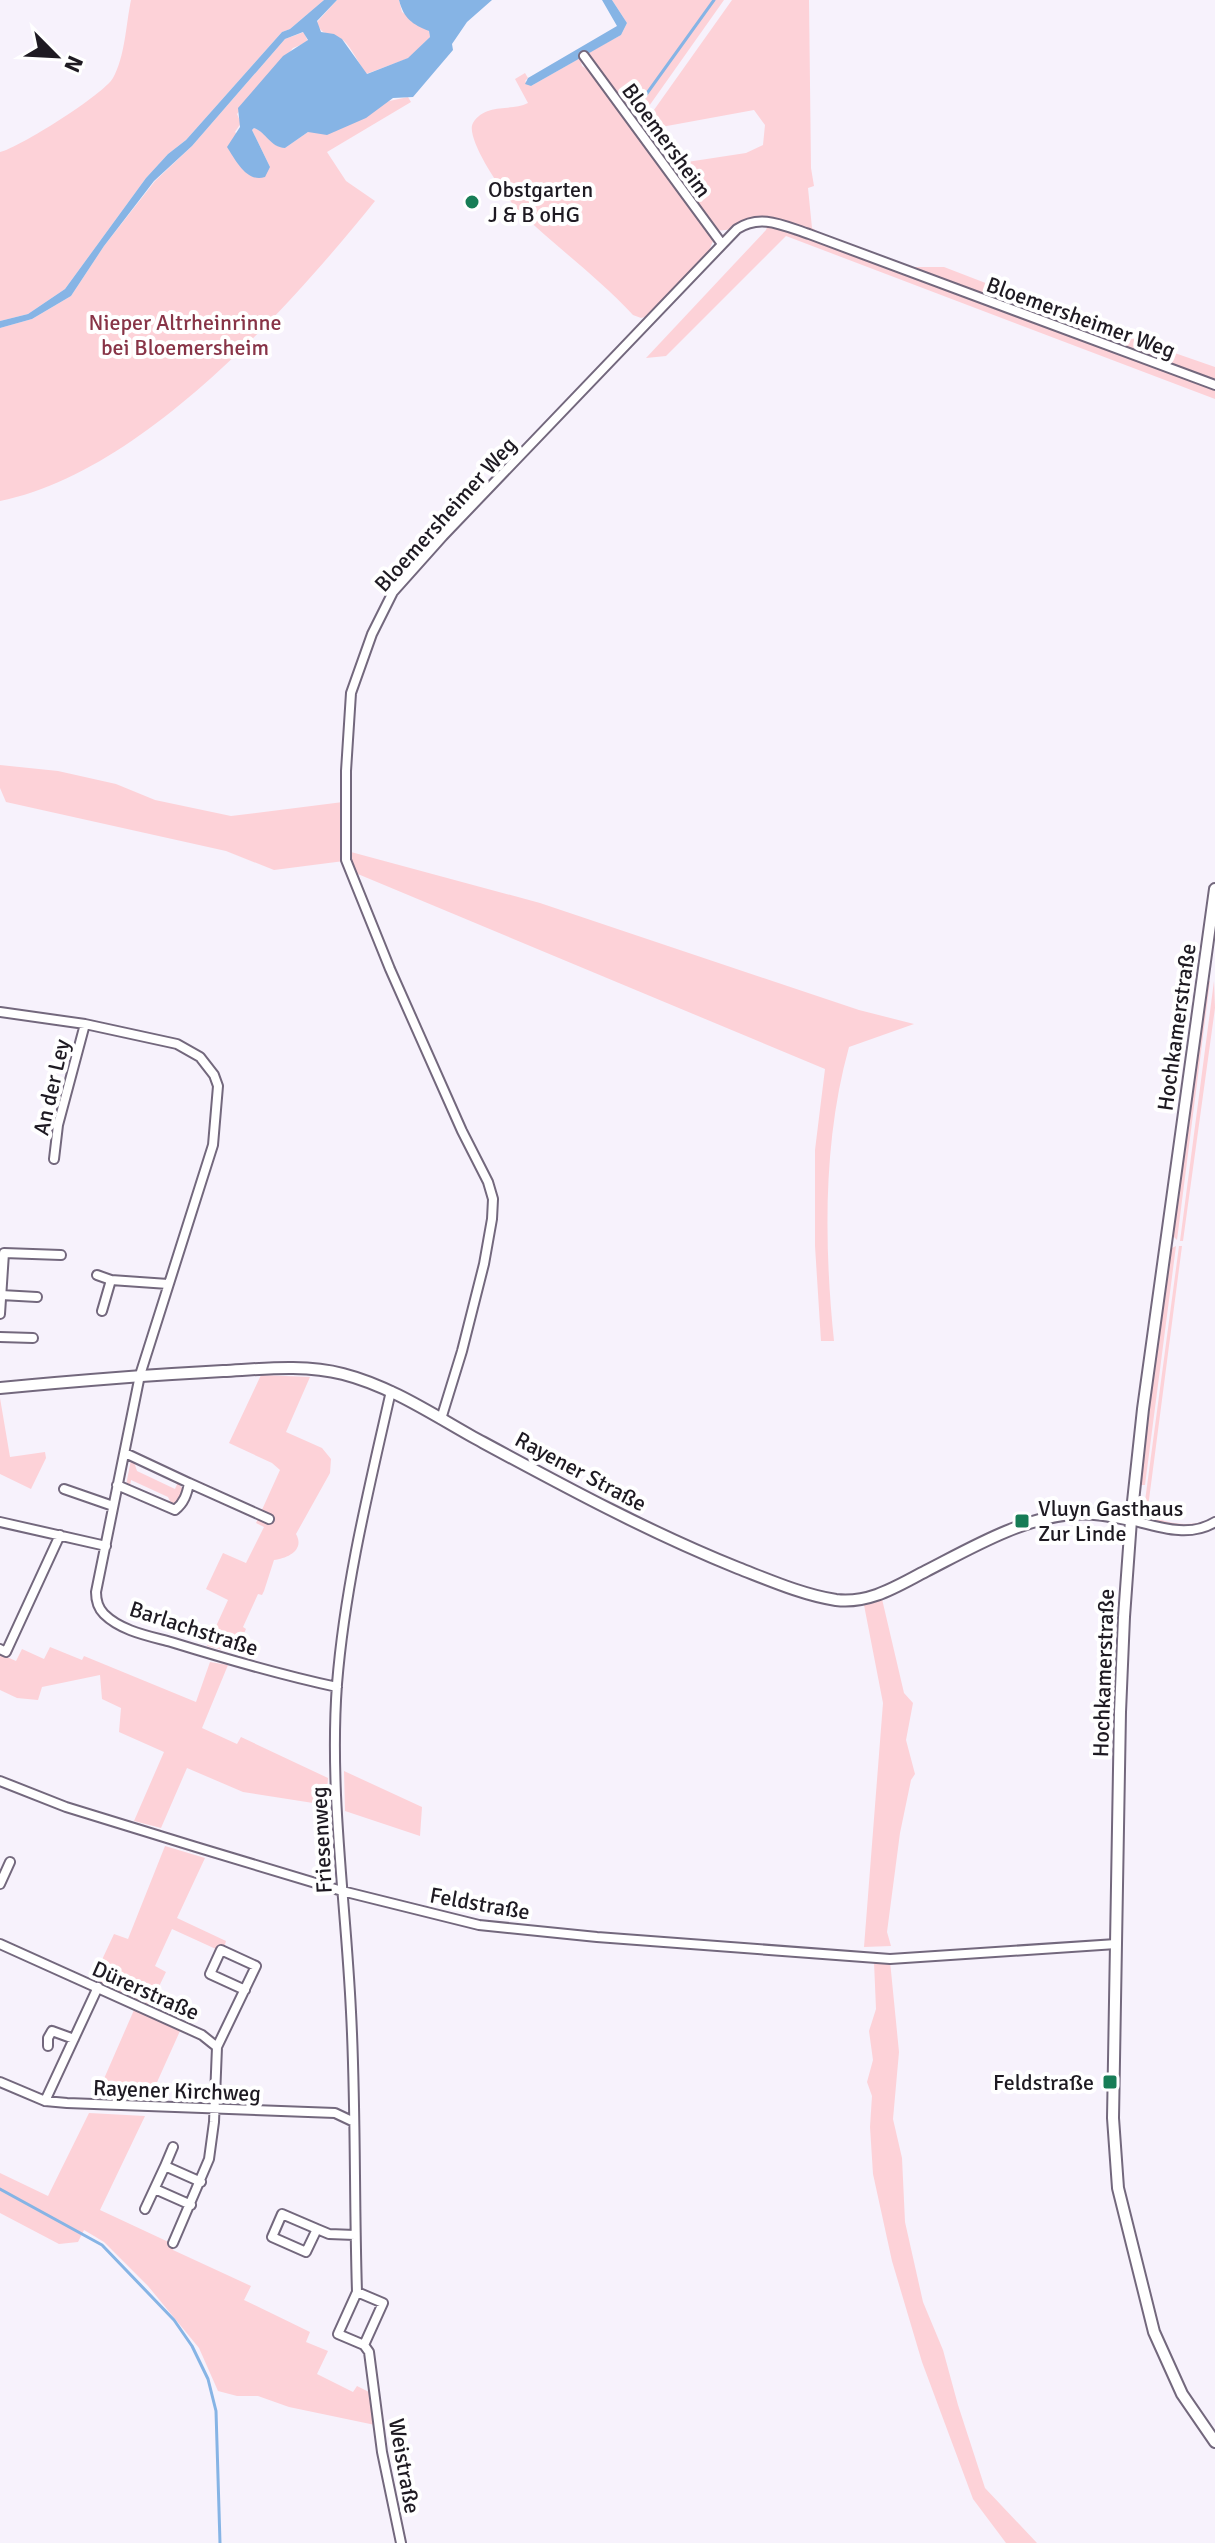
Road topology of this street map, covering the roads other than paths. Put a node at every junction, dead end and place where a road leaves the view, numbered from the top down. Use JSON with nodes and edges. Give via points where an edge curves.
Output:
{"nodes":[{"id":1,"x":584,"y":56,"type":"dead end"},
{"id":2,"x":722,"y":244,"type":"junction"},
{"id":3,"x":1215,"y":385,"type":"edge"},
{"id":4,"x":1215,"y":889,"type":"edge"},
{"id":5,"x":0,"y":1012,"type":"edge"},
{"id":6,"x":85,"y":1024,"type":"junction"},
{"id":7,"x":54,"y":1159,"type":"dead end"},
{"id":8,"x":2,"y":1253,"type":"edge"},
{"id":9,"x":61,"y":1255,"type":"dead end"},
{"id":10,"x":97,"y":1275,"type":"dead end"},
{"id":11,"x":111,"y":1280,"type":"junction"},
{"id":12,"x":168,"y":1284,"type":"junction"},
{"id":13,"x":1,"y":1295,"type":"edge"},
{"id":14,"x":37,"y":1297,"type":"dead end"},
{"id":15,"x":102,"y":1311,"type":"dead end"},
{"id":16,"x":0,"y":1314,"type":"edge"},
{"id":17,"x":0,"y":1337,"type":"edge"},
{"id":18,"x":33,"y":1338,"type":"dead end"},
{"id":19,"x":140,"y":1375,"type":"junction"},
{"id":20,"x":0,"y":1388,"type":"edge"},
{"id":21,"x":391,"y":1391,"type":"junction"},
{"id":22,"x":441,"y":1419,"type":"junction"},
{"id":23,"x":125,"y":1453,"type":"junction"},
{"id":24,"x":189,"y":1483,"type":"junction"},
{"id":25,"x":117,"y":1485,"type":"junction"},
{"id":26,"x":64,"y":1489,"type":"dead end"},
{"id":27,"x":113,"y":1506,"type":"junction"},
{"id":28,"x":269,"y":1519,"type":"dead end"},
{"id":29,"x":1131,"y":1520,"type":"junction"},
{"id":30,"x":0,"y":1522,"type":"edge"},
{"id":31,"x":1215,"y":1522,"type":"edge"},
{"id":32,"x":60,"y":1535,"type":"junction"},
{"id":33,"x":106,"y":1546,"type":"junction"},
{"id":34,"x":0,"y":1649,"type":"edge"},
{"id":35,"x":337,"y":1687,"type":"junction"},
{"id":36,"x":0,"y":1781,"type":"edge"},
{"id":37,"x":10,"y":1862,"type":"dead end"},
{"id":38,"x":0,"y":1884,"type":"edge"},
{"id":39,"x":342,"y":1891,"type":"junction"},
{"id":40,"x":0,"y":1944,"type":"edge"},
{"id":41,"x":1116,"y":1944,"type":"junction"},
{"id":42,"x":98,"y":1987,"type":"junction"},
{"id":43,"x":245,"y":1990,"type":"junction"},
{"id":44,"x":74,"y":2039,"type":"junction"},
{"id":45,"x":48,"y":2046,"type":"dead end"},
{"id":46,"x":217,"y":2047,"type":"junction"},
{"id":47,"x":0,"y":2082,"type":"edge"},
{"id":48,"x":45,"y":2101,"type":"junction"},
{"id":49,"x":214,"y":2110,"type":"junction"},
{"id":50,"x":354,"y":2122,"type":"junction"},
{"id":51,"x":173,"y":2147,"type":"dead end"},
{"id":52,"x":165,"y":2166,"type":"junction"},
{"id":53,"x":201,"y":2182,"type":"junction"},
{"id":54,"x":155,"y":2189,"type":"junction"},
{"id":55,"x":191,"y":2205,"type":"junction"},
{"id":56,"x":145,"y":2209,"type":"dead end"},
{"id":57,"x":317,"y":2229,"type":"junction"},
{"id":58,"x":355,"y":2235,"type":"junction"},
{"id":59,"x":173,"y":2243,"type":"dead end"},
{"id":60,"x":357,"y":2292,"type":"junction"},
{"id":61,"x":364,"y":2345,"type":"junction"},
{"id":62,"x":1215,"y":2442,"type":"edge"},
{"id":63,"x":401,"y":2543,"type":"edge"}],
"edges":[{"from":1,"to":2,"type":"street","name":"Bloemersheim"},
{"from":2,"to":3,"type":"street","name":"Bloemersheimer Weg","via":[[748,222],[765,220]]},
{"from":2,"to":22,"type":"street","name":"Bloemersheimer Weg","via":[[393,592],[351,693],[346,860],[493,1199],[484,1264]]},
{"from":4,"to":29,"type":"street","name":"Hochkamerstraße"},
{"from":5,"to":6,"type":"street","name":"Barlachstraße"},
{"from":6,"to":7,"type":"street","name":"An der Ley"},
{"from":6,"to":12,"type":"street","name":"Barlachstraße","via":[[191,1049],[208,1065],[218,1086],[213,1145]]},
{"from":8,"to":9,"type":"street"},
{"from":8,"to":13,"type":"street"},
{"from":10,"to":11,"type":"street"},
{"from":11,"to":12,"type":"street"},
{"from":11,"to":15,"type":"street"},
{"from":12,"to":19,"type":"street","name":"Barlachstraße"},
{"from":13,"to":14,"type":"street"},
{"from":13,"to":16,"type":"street"},
{"from":17,"to":18,"type":"street"},
{"from":19,"to":20,"type":"street","name":"Rayener Straße"},
{"from":19,"to":21,"type":"street","name":"Rayener Straße","via":[[313,1369]]},
{"from":19,"to":23,"type":"street","name":"Barlachstraße"},
{"from":21,"to":22,"type":"street","name":"Rayener Straße"},
{"from":21,"to":35,"type":"street","name":"Friesenweg","via":[[359,1535]]},
{"from":22,"to":29,"type":"street","name":"Rayener Straße","via":[[674,1542],[776,1583],[835,1600],[878,1596],[1034,1522],[1074,1514]]},
{"from":23,"to":24,"type":"street"},
{"from":23,"to":25,"type":"street","name":"Barlachstraße"},
{"from":24,"to":25,"type":"street","via":[[175,1510]]},
{"from":24,"to":28,"type":"street"},
{"from":25,"to":27,"type":"street","name":"Barlachstraße"},
{"from":26,"to":27,"type":"street"},
{"from":27,"to":33,"type":"street","name":"Barlachstraße"},
{"from":29,"to":31,"type":"street","via":[[1191,1531]]},
{"from":29,"to":41,"type":"street","name":"Hochkamerstraße"},
{"from":30,"to":32,"type":"street"},
{"from":32,"to":33,"type":"street"},
{"from":32,"to":34,"type":"street","via":[[6,1652]]},
{"from":33,"to":35,"type":"street","name":"Barlachstraße","via":[[96,1599],[102,1613],[122,1627]]},
{"from":35,"to":39,"type":"street","name":"Friesenweg"},
{"from":36,"to":39,"type":"street","name":"Feldstraße","via":[[66,1807]]},
{"from":37,"to":38,"type":"street"},
{"from":39,"to":41,"type":"street","name":"Feldstraße","via":[[479,1925],[890,1959]]},
{"from":39,"to":50,"type":"street","name":"Friesenweg"},
{"from":40,"to":42,"type":"street","name":"Dürerstraße"},
{"from":41,"to":62,"type":"street","name":"Hochkamerstraße","via":[[1113,2118],[1118,2188],[1154,2332],[1182,2394]]},
{"from":42,"to":44,"type":"street"},
{"from":42,"to":46,"type":"street","name":"Dürerstraße"},
{"from":43,"to":43,"type":"street","via":[[256,1966],[221,1950],[210,1974]]},
{"from":43,"to":46,"type":"street"},
{"from":44,"to":45,"type":"street","via":[[52,2031]]},
{"from":44,"to":48,"type":"street"},
{"from":46,"to":49,"type":"street","name":"Dürerstraße"},
{"from":47,"to":48,"type":"street","name":"Rayener Kirchweg"},
{"from":48,"to":49,"type":"street","name":"Rayener Kirchweg"},
{"from":49,"to":50,"type":"street","name":"Rayener Kirchweg","via":[[335,2113]]},
{"from":49,"to":53,"type":"street","name":"Dürerstraße"},
{"from":50,"to":58,"type":"street","name":"Friesenweg"},
{"from":51,"to":52,"type":"street"},
{"from":52,"to":53,"type":"street"},
{"from":52,"to":54,"type":"street"},
{"from":53,"to":55,"type":"street","name":"Dürerstraße"},
{"from":54,"to":55,"type":"street"},
{"from":54,"to":56,"type":"street"},
{"from":55,"to":59,"type":"street","name":"Dürerstraße"},
{"from":57,"to":57,"type":"street","via":[[306,2252],[272,2237],[282,2214]]},
{"from":57,"to":58,"type":"street"},
{"from":58,"to":60,"type":"street","name":"Friesenweg"},
{"from":60,"to":61,"type":"street","name":"Friesenweg","via":[[338,2334]]},
{"from":60,"to":61,"type":"street","via":[[383,2303]]},
{"from":61,"to":63,"type":"street","name":"Weistraße"}]}
